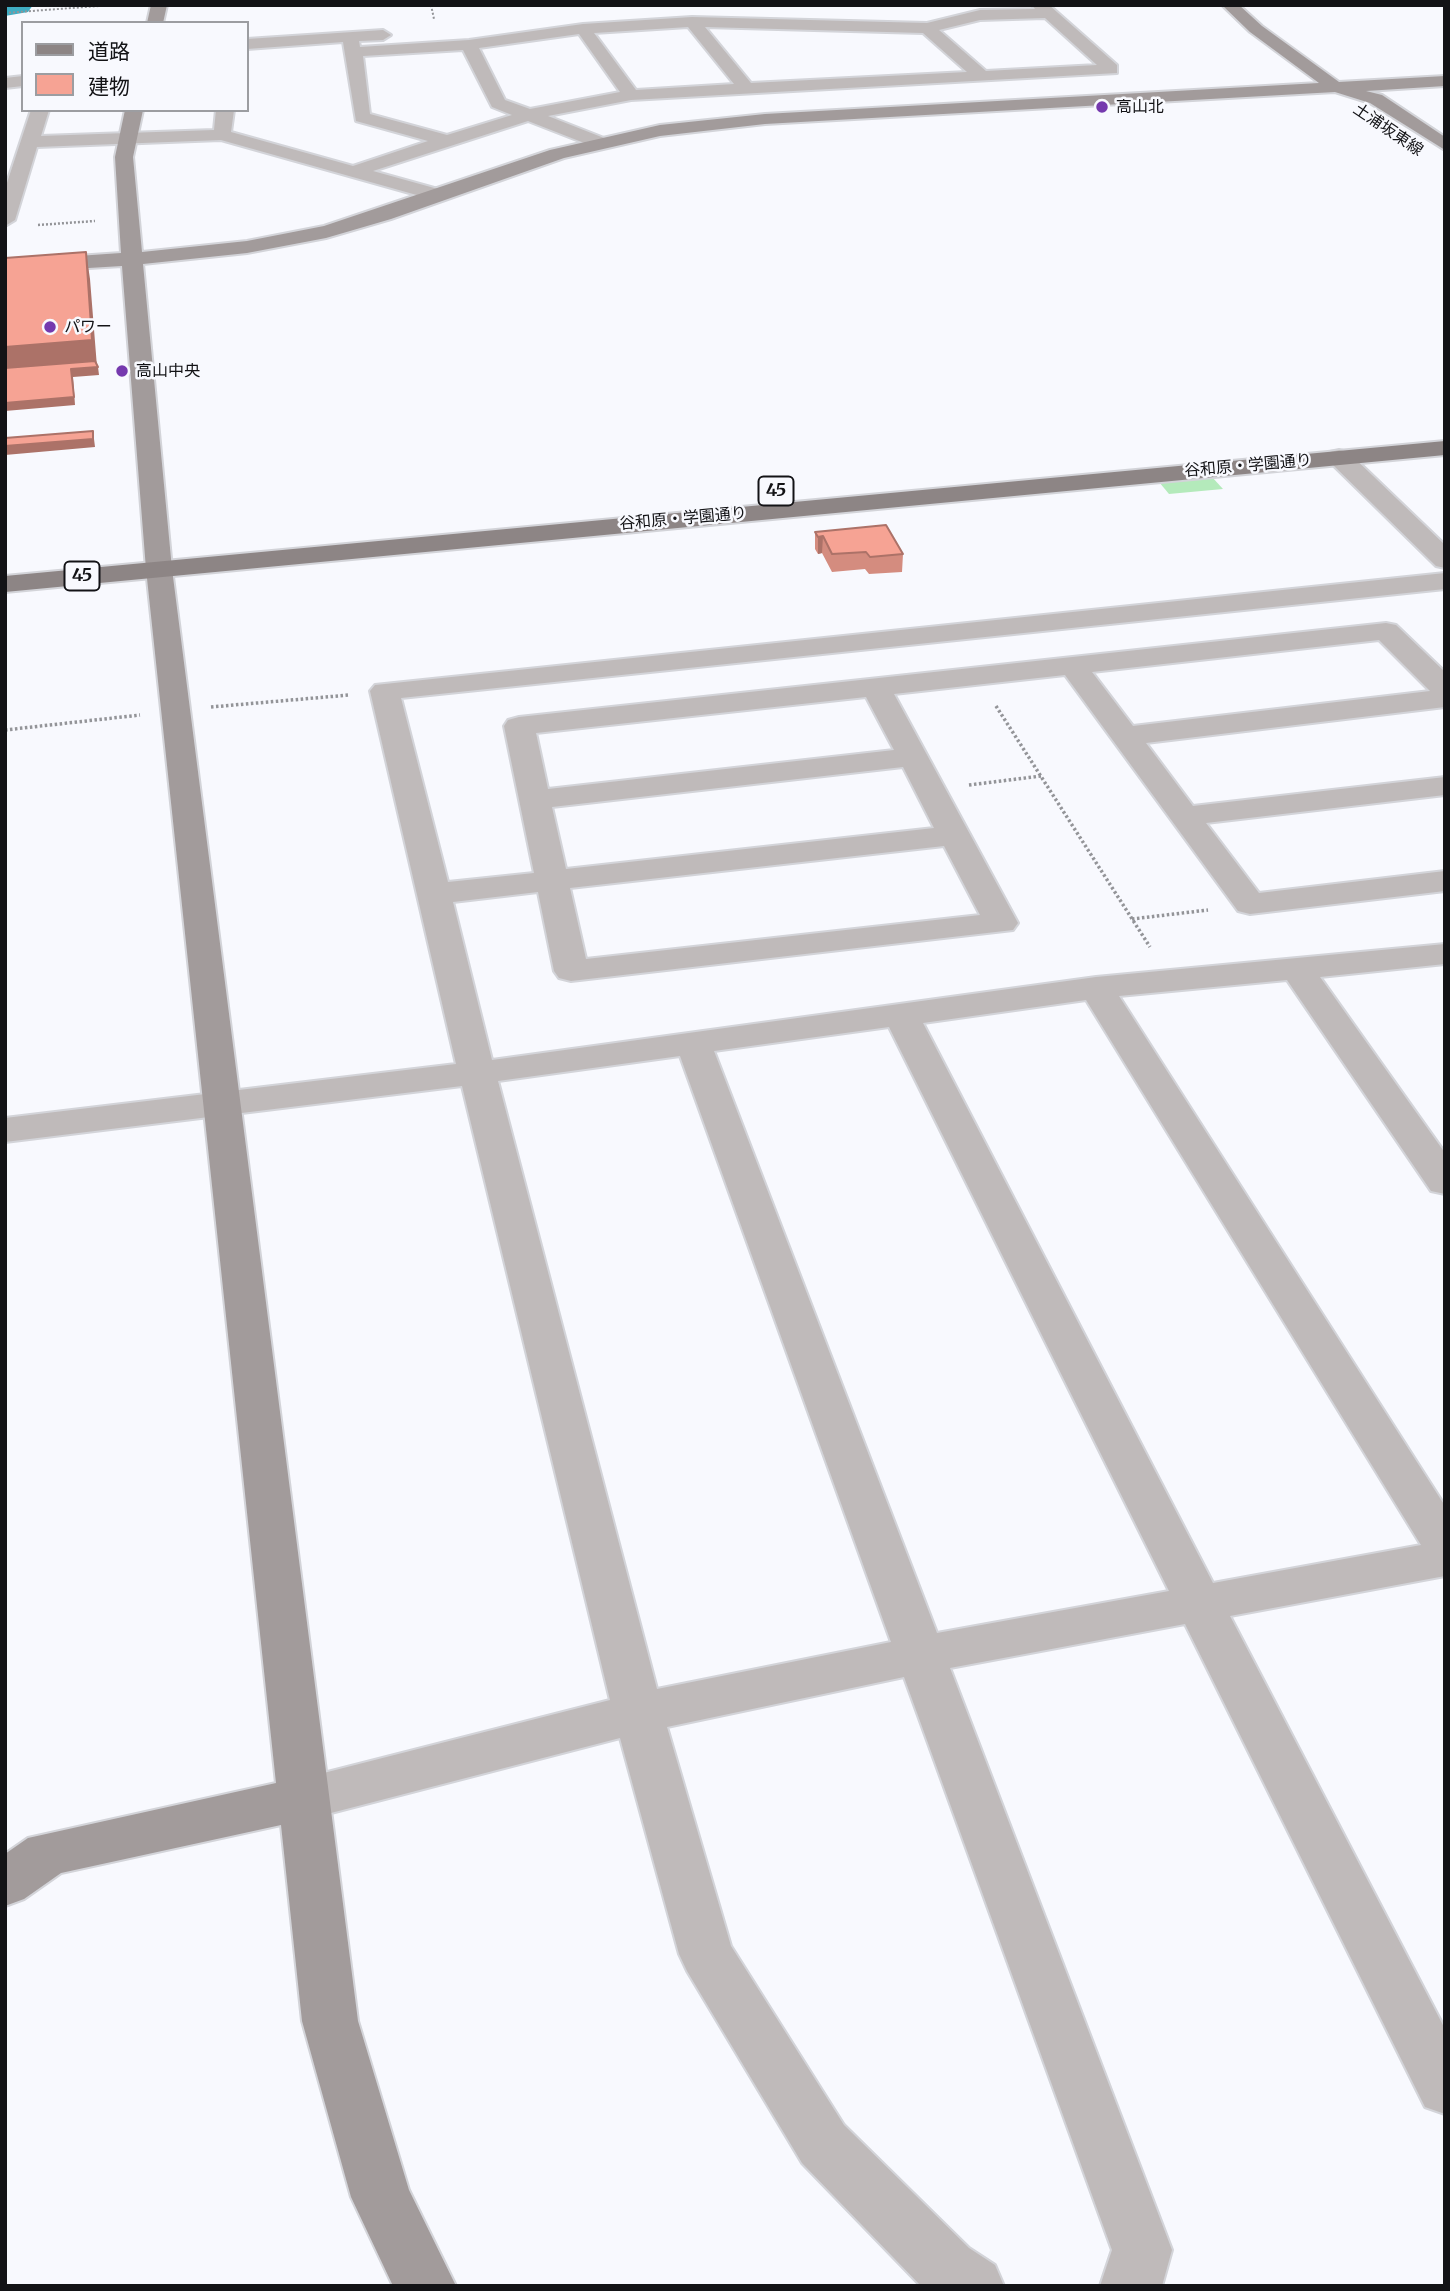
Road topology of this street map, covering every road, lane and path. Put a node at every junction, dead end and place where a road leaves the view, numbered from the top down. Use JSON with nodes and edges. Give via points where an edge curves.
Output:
{"nodes":[{"id":1,"x":111,"y":5,"type":"edge"},
{"id":2,"x":1230,"y":5,"type":"edge"},
{"id":3,"x":1044,"y":9,"type":"edge"},
{"id":4,"x":5,"y":13,"type":"edge"},
{"id":5,"x":692,"y":22,"type":"junction"},
{"id":6,"x":813,"y":25,"type":"junction"},
{"id":7,"x":583,"y":29,"type":"junction"},
{"id":8,"x":927,"y":29,"type":"junction"},
{"id":9,"x":437,"y":32,"type":"dead end"},
{"id":10,"x":248,"y":44,"type":"edge"},
{"id":11,"x":351,"y":44,"type":"junction"},
{"id":12,"x":832,"y":44,"type":"dead end"},
{"id":13,"x":469,"y":45,"type":"junction"},
{"id":14,"x":850,"y":63,"type":"dead end"},
{"id":15,"x":982,"y":76,"type":"junction"},
{"id":16,"x":1445,"y":80,"type":"edge"},
{"id":17,"x":869,"y":82,"type":"junction"},
{"id":18,"x":1335,"y":87,"type":"junction"},
{"id":19,"x":747,"y":89,"type":"junction"},
{"id":20,"x":631,"y":95,"type":"junction"},
{"id":21,"x":39,"y":112,"type":"edge"},
{"id":22,"x":134,"y":112,"type":"edge"},
{"id":23,"x":225,"y":112,"type":"edge"},
{"id":24,"x":895,"y":112,"type":"junction"},
{"id":25,"x":1360,"y":112,"type":"dead end"},
{"id":26,"x":529,"y":115,"type":"junction"},
{"id":27,"x":222,"y":135,"type":"junction"},
{"id":28,"x":128,"y":138,"type":"junction"},
{"id":29,"x":447,"y":141,"type":"junction"},
{"id":30,"x":31,"y":142,"type":"junction"},
{"id":31,"x":598,"y":142,"type":"junction"},
{"id":32,"x":1445,"y":145,"type":"edge"},
{"id":33,"x":355,"y":171,"type":"junction"},
{"id":34,"x":439,"y":195,"type":"junction"},
{"id":35,"x":5,"y":220,"type":"edge"},
{"id":36,"x":98,"y":221,"type":"dead end"},
{"id":37,"x":32,"y":225,"type":"dead end"},
{"id":38,"x":133,"y":258,"type":"junction"},
{"id":39,"x":5,"y":267,"type":"edge"},
{"id":40,"x":1445,"y":428,"type":"edge"},
{"id":41,"x":1445,"y":448,"type":"edge"},
{"id":42,"x":1339,"y":457,"type":"junction"},
{"id":43,"x":158,"y":559,"type":"junction"},
{"id":44,"x":1445,"y":560,"type":"edge"},
{"id":45,"x":5,"y":563,"type":"edge"},
{"id":46,"x":1445,"y":581,"type":"edge"},
{"id":47,"x":5,"y":584,"type":"edge"},
{"id":48,"x":949,"y":633,"type":"junction"},
{"id":49,"x":1073,"y":666,"type":"junction"},
{"id":50,"x":977,"y":676,"type":"junction"},
{"id":51,"x":876,"y":687,"type":"junction"},
{"id":52,"x":1445,"y":689,"type":"edge"},
{"id":53,"x":1445,"y":698,"type":"edge"},
{"id":54,"x":1125,"y":736,"type":"junction"},
{"id":55,"x":913,"y":757,"type":"junction"},
{"id":56,"x":1041,"y":776,"type":"junction"},
{"id":57,"x":1445,"y":786,"type":"edge"},
{"id":58,"x":931,"y":790,"type":"junction"},
{"id":59,"x":534,"y":800,"type":"junction"},
{"id":60,"x":1185,"y":816,"type":"junction"},
{"id":61,"x":954,"y":835,"type":"junction"},
{"id":62,"x":552,"y":881,"type":"junction"},
{"id":63,"x":1445,"y":881,"type":"edge"},
{"id":64,"x":434,"y":894,"type":"junction"},
{"id":65,"x":1250,"y":904,"type":"junction"},
{"id":66,"x":1132,"y":919,"type":"junction"},
{"id":67,"x":1445,"y":954,"type":"edge"},
{"id":68,"x":1297,"y":969,"type":"junction"},
{"id":69,"x":1171,"y":981,"type":"junction"},
{"id":70,"x":1096,"y":988,"type":"junction"},
{"id":71,"x":901,"y":1015,"type":"junction"},
{"id":72,"x":693,"y":1043,"type":"junction"},
{"id":73,"x":477,"y":1073,"type":"junction"},
{"id":74,"x":224,"y":1104,"type":"junction"},
{"id":75,"x":5,"y":1130,"type":"edge"},
{"id":76,"x":1445,"y":1182,"type":"edge"},
{"id":77,"x":1445,"y":1544,"type":"edge"},
{"id":78,"x":1445,"y":1558,"type":"edge"},
{"id":79,"x":1199,"y":1603,"type":"junction"},
{"id":80,"x":920,"y":1656,"type":"junction"},
{"id":81,"x":638,"y":1713,"type":"junction"},
{"id":82,"x":304,"y":1799,"type":"junction"},
{"id":83,"x":5,"y":1883,"type":"edge"},
{"id":84,"x":1445,"y":2088,"type":"edge"},
{"id":85,"x":425,"y":2286,"type":"edge"},
{"id":86,"x":973,"y":2286,"type":"edge"},
{"id":87,"x":1130,"y":2286,"type":"edge"}],
"edges":[{"from":1,"to":4,"type":"path"},
{"from":2,"to":18,"type":"street","name":"土浦坂東線","via":[[1255,29]]},
{"from":3,"to":8,"type":"street","via":[[980,15]]},
{"from":3,"to":15,"type":"street","via":[[1111,69]]},
{"from":5,"to":6,"type":"street"},
{"from":5,"to":7,"type":"street"},
{"from":5,"to":19,"type":"street"},
{"from":6,"to":8,"type":"street"},
{"from":6,"to":12,"type":"street"},
{"from":7,"to":13,"type":"street"},
{"from":7,"to":20,"type":"street"},
{"from":8,"to":15,"type":"street"},
{"from":9,"to":11,"type":"street"},
{"from":10,"to":11,"type":"street"},
{"from":11,"to":13,"type":"street"},
{"from":11,"to":29,"type":"street","via":[[362,117]]},
{"from":13,"to":26,"type":"street","via":[[498,103]]},
{"from":14,"to":17,"type":"street"},
{"from":15,"to":17,"type":"street"},
{"from":16,"to":18,"type":"street"},
{"from":17,"to":19,"type":"street"},
{"from":17,"to":24,"type":"street"},
{"from":18,"to":24,"type":"street"},
{"from":18,"to":25,"type":"street","name":"土浦坂東線","via":[[1344,101]]},
{"from":18,"to":32,"type":"street","name":"土浦坂東線","via":[[1376,99]]},
{"from":19,"to":20,"type":"street"},
{"from":20,"to":26,"type":"street"},
{"from":21,"to":30,"type":"street"},
{"from":22,"to":28,"type":"street"},
{"from":23,"to":27,"type":"street"},
{"from":24,"to":31,"type":"street","via":[[714,123]]},
{"from":26,"to":29,"type":"street"},
{"from":26,"to":31,"type":"street"},
{"from":27,"to":28,"type":"street"},
{"from":27,"to":33,"type":"street"},
{"from":28,"to":30,"type":"street"},
{"from":28,"to":38,"type":"street","via":[[125,178]]},
{"from":29,"to":33,"type":"street"},
{"from":30,"to":35,"type":"street"},
{"from":31,"to":34,"type":"street"},
{"from":33,"to":34,"type":"street"},
{"from":34,"to":38,"type":"street","via":[[328,231],[252,246]]},
{"from":36,"to":37,"type":"path"},
{"from":38,"to":39,"type":"street"},
{"from":38,"to":43,"type":"street"},
{"from":40,"to":43,"type":"main road","name":"谷和原・学園通り","number":"45"},
{"from":41,"to":42,"type":"main road","name":"谷和原・学園通り","number":"45"},
{"from":42,"to":43,"type":"main road","name":"谷和原・学園通り","number":"45"},
{"from":42,"to":44,"type":"street"},
{"from":43,"to":45,"type":"main road","name":"谷和原・学園通り","number":"45"},
{"from":43,"to":47,"type":"main road","name":"谷和原・学園通り","number":"45"},
{"from":43,"to":74,"type":"street"},
{"from":46,"to":48,"type":"street"},
{"from":48,"to":50,"type":"street"},
{"from":48,"to":64,"type":"street","via":[[385,691]]},
{"from":49,"to":50,"type":"street"},
{"from":49,"to":52,"type":"street","via":[[1386,631]]},
{"from":49,"to":54,"type":"street"},
{"from":50,"to":51,"type":"street"},
{"from":50,"to":56,"type":"path"},
{"from":51,"to":55,"type":"street"},
{"from":51,"to":59,"type":"street","via":[[519,726]]},
{"from":53,"to":54,"type":"street"},
{"from":54,"to":60,"type":"street"},
{"from":55,"to":58,"type":"street"},
{"from":55,"to":59,"type":"street"},
{"from":56,"to":58,"type":"path"},
{"from":56,"to":66,"type":"path"},
{"from":57,"to":60,"type":"street"},
{"from":58,"to":61,"type":"street"},
{"from":59,"to":62,"type":"street"},
{"from":60,"to":65,"type":"street"},
{"from":61,"to":62,"type":"street"},
{"from":61,"to":62,"type":"street","via":[[1001,923],[571,971]]},
{"from":62,"to":64,"type":"street"},
{"from":63,"to":65,"type":"street"},
{"from":64,"to":73,"type":"street"},
{"from":65,"to":66,"type":"path"},
{"from":66,"to":69,"type":"path"},
{"from":67,"to":68,"type":"street"},
{"from":68,"to":69,"type":"street"},
{"from":68,"to":76,"type":"street"},
{"from":69,"to":70,"type":"street"},
{"from":70,"to":71,"type":"street"},
{"from":70,"to":77,"type":"street"},
{"from":71,"to":72,"type":"street"},
{"from":71,"to":79,"type":"street"},
{"from":72,"to":73,"type":"street"},
{"from":72,"to":80,"type":"street"},
{"from":73,"to":74,"type":"street"},
{"from":73,"to":81,"type":"street"},
{"from":74,"to":75,"type":"street"},
{"from":74,"to":82,"type":"street"},
{"from":78,"to":79,"type":"street"},
{"from":79,"to":80,"type":"street"},
{"from":79,"to":84,"type":"street"},
{"from":80,"to":81,"type":"street"},
{"from":80,"to":87,"type":"street","via":[[1142,2250]]},
{"from":81,"to":82,"type":"street"},
{"from":81,"to":86,"type":"street","via":[[706,1954],[823,2144],[947,2269]]},
{"from":82,"to":83,"type":"street","via":[[47,1854]]},
{"from":82,"to":85,"type":"street","via":[[330,2021],[381,2197]]}]}
